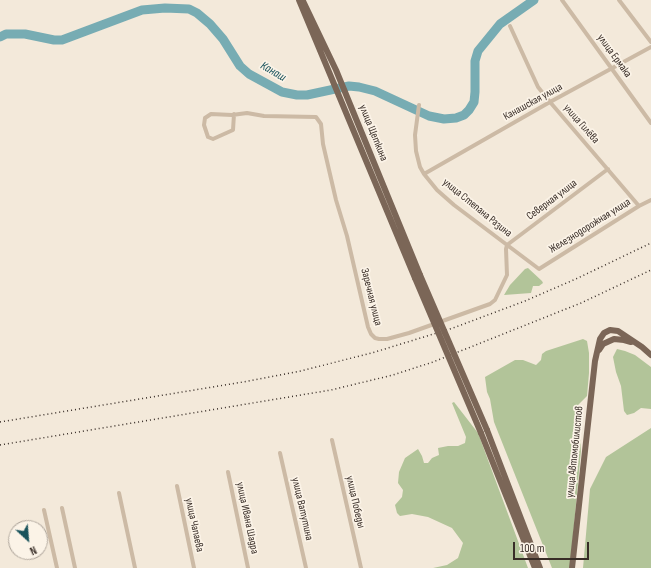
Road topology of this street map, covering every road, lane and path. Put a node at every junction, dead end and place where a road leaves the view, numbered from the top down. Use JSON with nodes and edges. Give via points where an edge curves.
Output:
{"nodes":[{"id":1,"x":299,"y":0,"type":"edge"},
{"id":2,"x":303,"y":0,"type":"edge"},
{"id":3,"x":562,"y":0,"type":"edge"},
{"id":4,"x":619,"y":0,"type":"edge"},
{"id":5,"x":510,"y":26,"type":"dead end"},
{"id":6,"x":651,"y":42,"type":"edge"},
{"id":7,"x":651,"y":47,"type":"edge"},
{"id":8,"x":612,"y":69,"type":"junction"},
{"id":9,"x":550,"y":102,"type":"junction"},
{"id":10,"x":419,"y":105,"type":"dead end"},
{"id":11,"x":234,"y":114,"type":"junction"},
{"id":12,"x":651,"y":123,"type":"edge"},
{"id":13,"x":608,"y":169,"type":"junction"},
{"id":14,"x":424,"y":174,"type":"junction"},
{"id":15,"x":651,"y":200,"type":"edge"},
{"id":16,"x":639,"y":206,"type":"junction"},
{"id":17,"x":508,"y":245,"type":"junction"},
{"id":18,"x":539,"y":269,"type":"joint"},
{"id":19,"x":417,"y":277,"type":"junction"},
{"id":20,"x":601,"y":337,"type":"junction"},
{"id":21,"x":624,"y":338,"type":"junction"},
{"id":22,"x":606,"y":342,"type":"junction"},
{"id":23,"x":651,"y":355,"type":"edge"},
{"id":24,"x":595,"y":361,"type":"junction"},
{"id":25,"x":484,"y":431,"type":"junction"},
{"id":26,"x":332,"y":440,"type":"dead end"},
{"id":27,"x":280,"y":453,"type":"dead end"},
{"id":28,"x":228,"y":472,"type":"dead end"},
{"id":29,"x":177,"y":486,"type":"dead end"},
{"id":30,"x":119,"y":493,"type":"dead end"},
{"id":31,"x":62,"y":508,"type":"dead end"},
{"id":32,"x":44,"y":510,"type":"dead end"},
{"id":33,"x":57,"y":568,"type":"edge"},
{"id":34,"x":75,"y":568,"type":"edge"},
{"id":35,"x":135,"y":568,"type":"edge"},
{"id":36,"x":194,"y":568,"type":"edge"},
{"id":37,"x":248,"y":568,"type":"edge"},
{"id":38,"x":306,"y":568,"type":"edge"},
{"id":39,"x":361,"y":568,"type":"edge"},
{"id":40,"x":535,"y":568,"type":"edge"},
{"id":41,"x":540,"y":568,"type":"edge"},
{"id":42,"x":572,"y":568,"type":"edge"}],
"edges":[{"from":1,"to":19,"type":"main road"},
{"from":2,"to":19,"type":"main road","name":"улица Щеткина","via":[[352,108]]},
{"from":3,"to":8,"type":"street","name":"улица Ермака"},
{"from":4,"to":6,"type":"street"},
{"from":5,"to":9,"type":"street","name":"улица Гилёва","via":[[538,87]]},
{"from":7,"to":8,"type":"street","name":"Канашская улица"},
{"from":8,"to":9,"type":"street","name":"Канашская улица"},
{"from":8,"to":12,"type":"street","name":"улица Ермака"},
{"from":9,"to":13,"type":"street","name":"улица Гилёва"},
{"from":9,"to":14,"type":"street","name":"Канашская улица"},
{"from":10,"to":14,"type":"street","name":"улица Степана Разина","via":[[415,135],[416,151]]},
{"from":11,"to":11,"type":"street","via":[[211,114],[205,118],[204,125],[208,137],[213,139],[233,130]]},
{"from":11,"to":17,"type":"street","name":"Заречная улица","via":[[316,117],[321,124],[323,144],[368,327],[375,338],[387,339],[409,333],[490,304],[495,300],[508,275]]},
{"from":13,"to":16,"type":"street","name":"улица Гилёва"},
{"from":13,"to":17,"type":"street","name":"Северная улица"},
{"from":14,"to":17,"type":"street","name":"улица Степана Разина","via":[[454,205]]},
{"from":15,"to":16,"type":"street","name":"Железнодорожная улица"},
{"from":16,"to":18,"type":"street","name":"Железнодорожная улица"},
{"from":17,"to":18,"type":"street","name":"улица Степана Разина"},
{"from":19,"to":25,"type":"main road","bridge":true},
{"from":20,"to":21,"type":"main road","via":[[610,330],[618,331]]},
{"from":20,"to":22,"type":"main road"},
{"from":20,"to":24,"type":"main road","name":"улица Автомобилистов"},
{"from":21,"to":22,"type":"main road"},
{"from":21,"to":23,"type":"main road"},
{"from":22,"to":24,"type":"main road"},
{"from":24,"to":42,"type":"main road","name":"улица Автомобилистов"},
{"from":25,"to":40,"type":"main road"},
{"from":25,"to":41,"type":"main road"},
{"from":26,"to":39,"type":"street","name":"улица Победы"},
{"from":27,"to":38,"type":"street","name":"улица Ватутина"},
{"from":28,"to":37,"type":"street","name":"улица Ивана Шадра"},
{"from":29,"to":36,"type":"street","name":"улица Чапаева"},
{"from":30,"to":35,"type":"street"},
{"from":31,"to":34,"type":"street"},
{"from":32,"to":33,"type":"street"}]}
